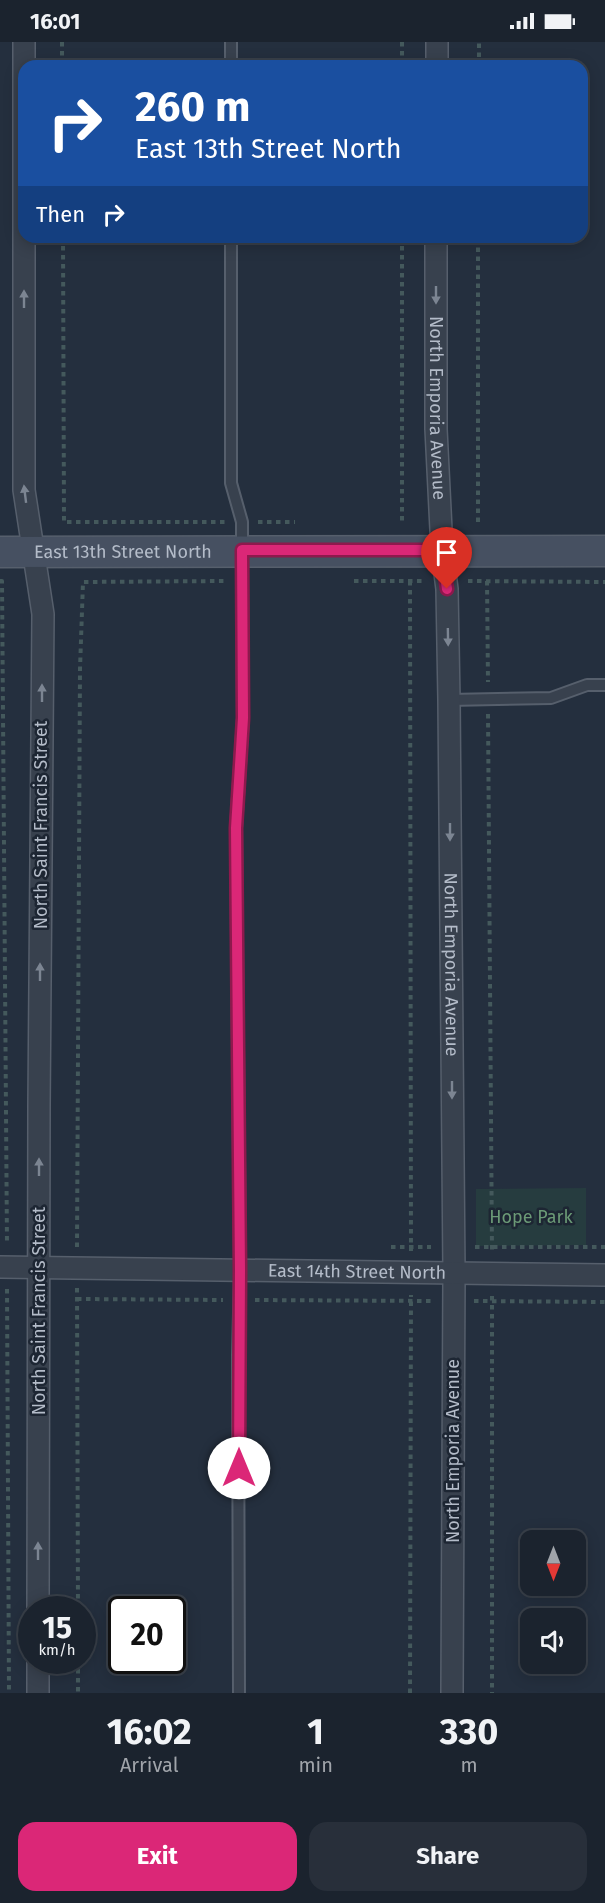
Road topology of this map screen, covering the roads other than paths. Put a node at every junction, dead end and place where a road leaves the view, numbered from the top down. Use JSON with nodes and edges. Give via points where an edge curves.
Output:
{"nodes":[{"id":1,"x":24,"y":42,"type":"edge"},
{"id":2,"x":231,"y":42,"type":"edge"},
{"id":3,"x":437,"y":42,"type":"edge"},
{"id":4,"x":24,"y":60,"type":"edge"},
{"id":5,"x":231,"y":60,"type":"edge"},
{"id":6,"x":437,"y":60,"type":"edge"},
{"id":7,"x":24,"y":243,"type":"edge"},
{"id":8,"x":231,"y":243,"type":"edge"},
{"id":9,"x":436,"y":243,"type":"edge"},
{"id":10,"x":242,"y":550,"type":"junction"},
{"id":11,"x":441,"y":550,"type":"junction"},
{"id":12,"x":605,"y":551,"type":"edge"},
{"id":13,"x":0,"y":552,"type":"edge"},
{"id":14,"x":34,"y":552,"type":"junction"},
{"id":15,"x":605,"y":685,"type":"edge"},
{"id":16,"x":449,"y":700,"type":"junction"},
{"id":17,"x":4,"y":1267,"type":"edge"},
{"id":18,"x":39,"y":1267,"type":"junction"},
{"id":19,"x":240,"y":1270,"type":"junction"},
{"id":20,"x":454,"y":1273,"type":"junction"},
{"id":21,"x":605,"y":1275,"type":"edge"},
{"id":22,"x":38,"y":1596,"type":"edge"},
{"id":23,"x":38,"y":1674,"type":"edge"},
{"id":24,"x":38,"y":1693,"type":"edge"},
{"id":25,"x":239,"y":1693,"type":"edge"},
{"id":26,"x":452,"y":1693,"type":"edge"}],
"edges":[{"from":4,"to":1,"type":"street","name":"North Saint Francis Street","one_way":true},
{"from":2,"to":5,"type":"lane"},
{"from":3,"to":6,"type":"street"},
{"from":14,"to":7,"type":"street","name":"North Saint Francis Street","one_way":true,"via":[[24,490]]},
{"from":8,"to":10,"type":"lane","via":[[231,483],[242,522]]},
{"from":9,"to":11,"type":"street","name":"North Emporia Avenue","one_way":true,"via":[[436,429]]},
{"from":10,"to":11,"type":"main road","name":"East 13th Street North"},
{"from":10,"to":14,"type":"main road","name":"East 13th Street North"},
{"from":10,"to":19,"type":"lane","via":[[243,718],[236,828]]},
{"from":11,"to":12,"type":"main road","name":"East 13th Street North"},
{"from":11,"to":16,"type":"street","name":"North Emporia Avenue","one_way":true,"via":[[446,581]]},
{"from":13,"to":14,"type":"main road","name":"East 13th Street North"},
{"from":18,"to":14,"type":"street","name":"North Saint Francis Street","one_way":true,"via":[[43,614]]},
{"from":15,"to":16,"type":"lane","via":[[587,685],[551,698]]},
{"from":16,"to":20,"type":"street","name":"North Emporia Avenue","one_way":true},
{"from":17,"to":18,"type":"street","name":"East 14th Street North"},
{"from":18,"to":19,"type":"street","name":"East 14th Street North"},
{"from":22,"to":18,"type":"street","name":"North Saint Francis Street","one_way":true},
{"from":19,"to":20,"type":"street","name":"East 14th Street North"},
{"from":19,"to":25,"type":"lane"},
{"from":20,"to":21,"type":"street","name":"East 14th Street North"},
{"from":20,"to":26,"type":"street","name":"North Emporia Avenue"},
{"from":23,"to":24,"type":"street"}]}
